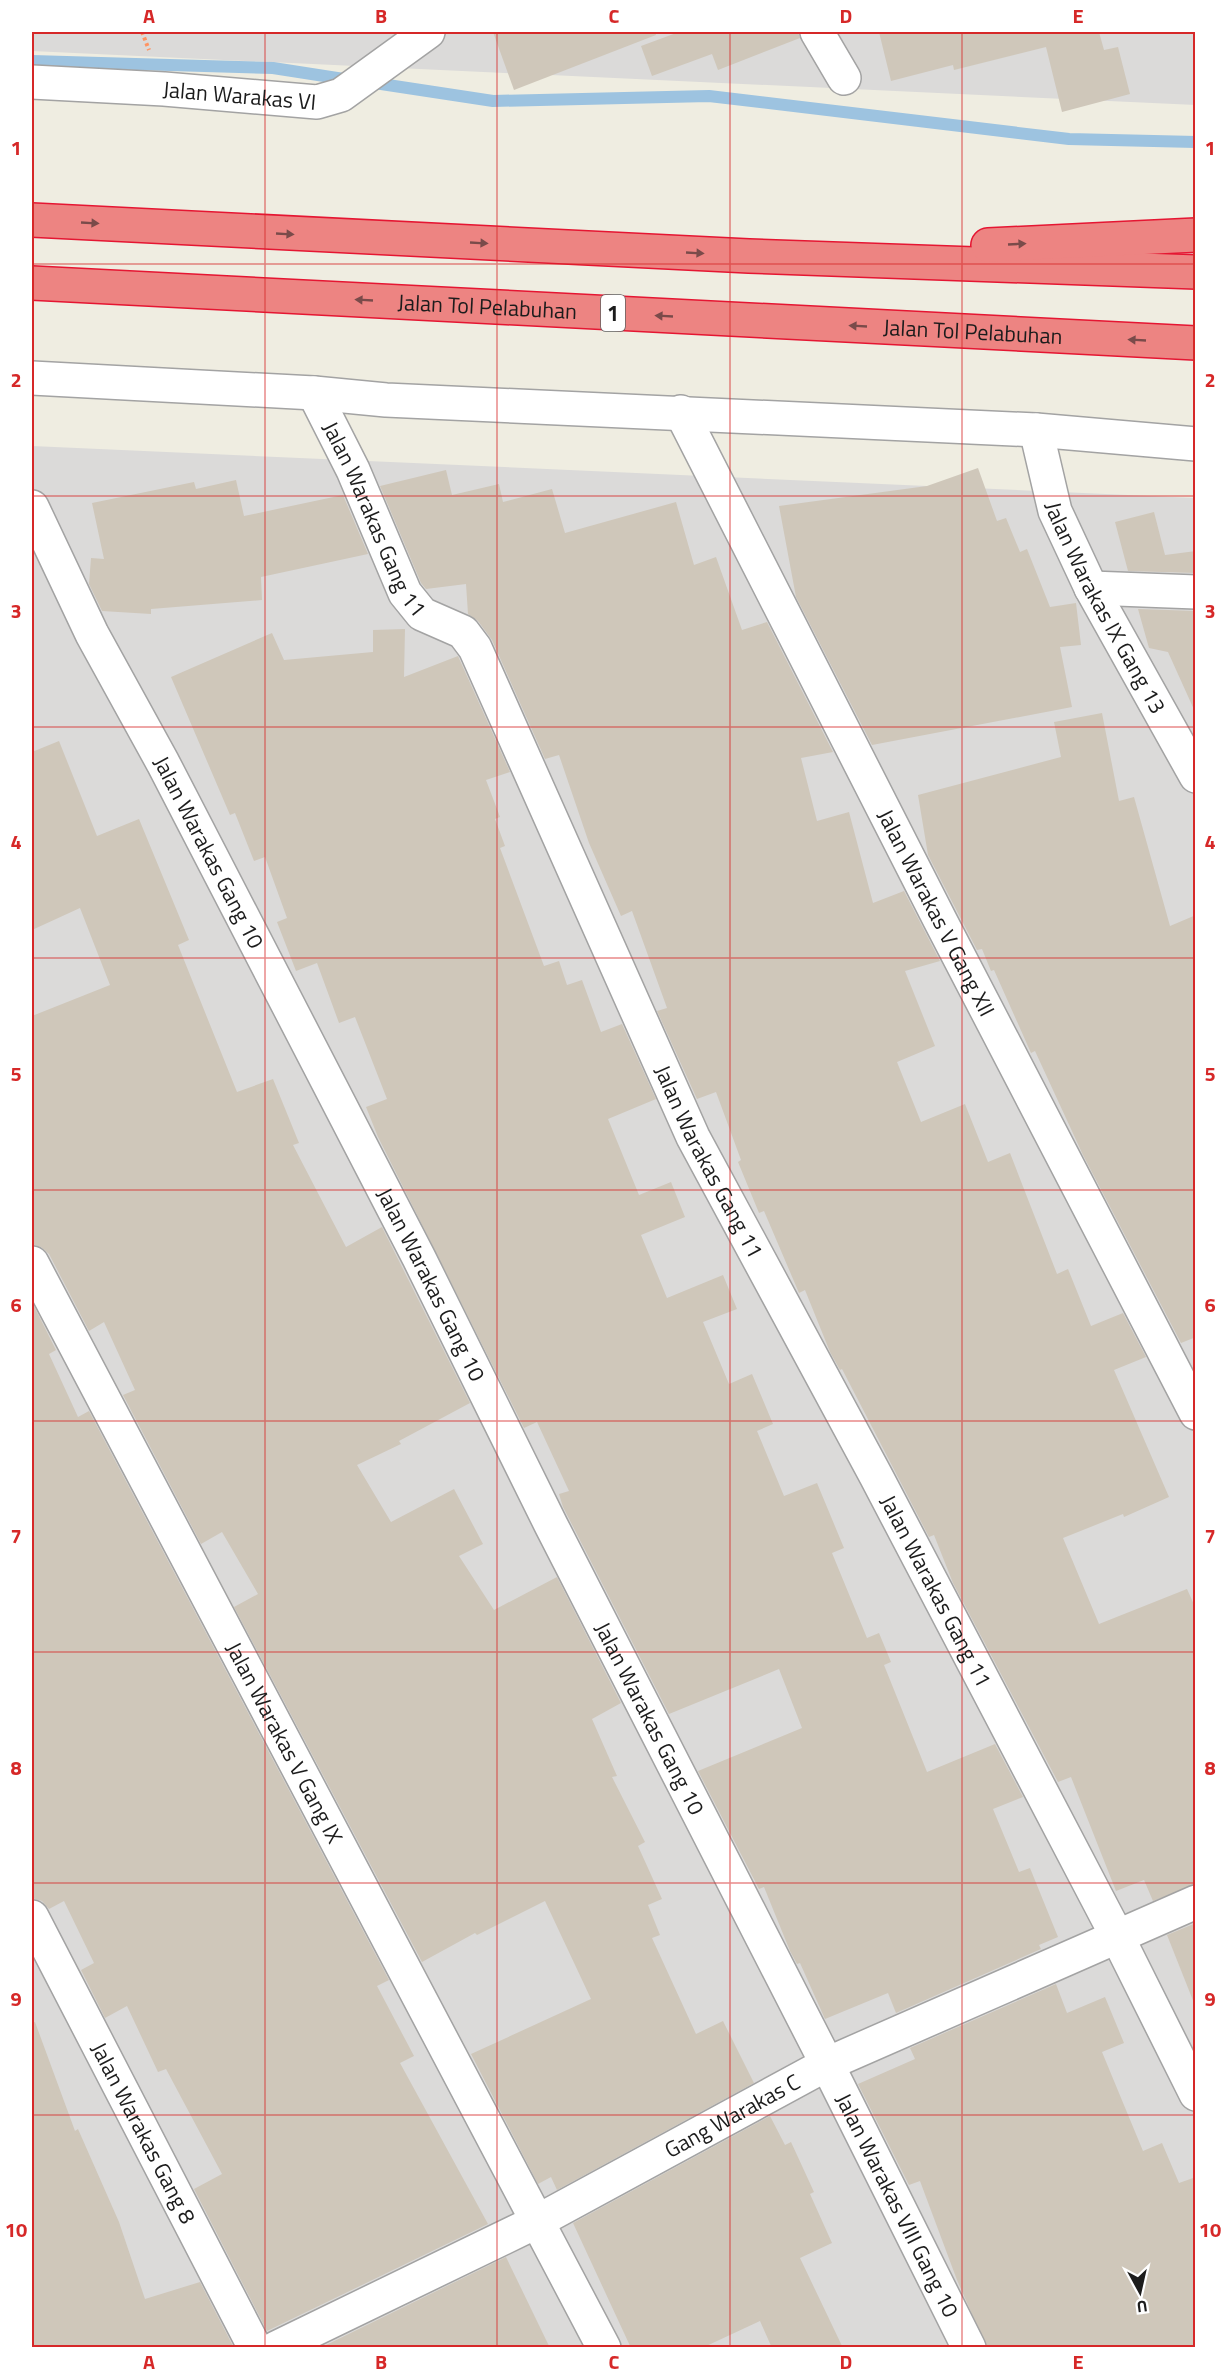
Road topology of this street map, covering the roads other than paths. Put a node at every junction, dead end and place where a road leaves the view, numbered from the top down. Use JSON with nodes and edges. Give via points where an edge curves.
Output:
{"nodes":[{"id":1,"x":817,"y":32,"type":"edge"},
{"id":2,"x":418,"y":38,"type":"edge"},
{"id":3,"x":844,"y":78,"type":"dead end"},
{"id":4,"x":32,"y":82,"type":"edge"},
{"id":5,"x":32,"y":220,"type":"edge"},
{"id":6,"x":1196,"y":235,"type":"edge"},
{"id":7,"x":749,"y":256,"type":"junction"},
{"id":8,"x":1196,"y":272,"type":"edge"},
{"id":9,"x":32,"y":283,"type":"edge"},
{"id":10,"x":1196,"y":343,"type":"edge"},
{"id":11,"x":32,"y":378,"type":"edge"},
{"id":12,"x":314,"y":393,"type":"junction"},
{"id":13,"x":681,"y":412,"type":"junction"},
{"id":14,"x":1039,"y":442,"type":"junction"},
{"id":15,"x":1196,"y":444,"type":"edge"},
{"id":16,"x":32,"y":507,"type":"edge"},
{"id":17,"x":1091,"y":588,"type":"junction"},
{"id":18,"x":1196,"y":592,"type":"edge"},
{"id":19,"x":1196,"y":776,"type":"edge"},
{"id":20,"x":32,"y":1263,"type":"edge"},
{"id":21,"x":1196,"y":1413,"type":"edge"},
{"id":22,"x":1196,"y":1902,"type":"edge"},
{"id":23,"x":32,"y":1917,"type":"edge"},
{"id":24,"x":1118,"y":1938,"type":"junction"},
{"id":25,"x":827,"y":2064,"type":"junction"},
{"id":26,"x":1196,"y":2094,"type":"edge"},
{"id":27,"x":538,"y":2221,"type":"junction"},
{"id":28,"x":255,"y":2348,"type":"edge"},
{"id":29,"x":276,"y":2348,"type":"edge"},
{"id":30,"x":604,"y":2348,"type":"edge"},
{"id":31,"x":969,"y":2348,"type":"edge"}],
"edges":[{"from":1,"to":3,"type":"street"},
{"from":2,"to":4,"type":"street","name":"Jalan Warakas VI","via":[[341,95],[317,102]]},
{"from":5,"to":7,"type":"highway","one_way":true},
{"from":7,"to":6,"type":"highway","one_way":true},
{"from":7,"to":8,"type":"highway"},
{"from":10,"to":9,"type":"highway","name":"Jalan Tol Pelabuhan","number":"1","one_way":true},
{"from":11,"to":12,"type":"street"},
{"from":12,"to":13,"type":"street","via":[[386,400]]},
{"from":12,"to":24,"type":"street","name":"Jalan Warakas Gang 11","via":[[335,430],[405,593],[422,614],[464,632],[475,648],[693,1137]]},
{"from":13,"to":14,"type":"street"},
{"from":13,"to":21,"type":"street","name":"Jalan Warakas V Gang XII"},
{"from":14,"to":15,"type":"street"},
{"from":14,"to":17,"type":"street","name":"Jalan Warakas IX Gang 13","via":[[1052,500]]},
{"from":16,"to":25,"type":"street","name":"Jalan Warakas Gang 10","via":[[92,634],[163,763],[419,1258],[551,1526]]},
{"from":17,"to":18,"type":"street"},
{"from":17,"to":19,"type":"street","name":"Jalan Warakas IX Gang 13"},
{"from":20,"to":27,"type":"street","name":"Jalan Warakas V Gang IX"},
{"from":22,"to":24,"type":"street","name":"Gang Warakas C"},
{"from":23,"to":28,"type":"street","name":"Jalan Warakas Gang 8"},
{"from":24,"to":25,"type":"street","name":"Gang Warakas C"},
{"from":24,"to":26,"type":"street","name":"Jalan Warakas Gang 11"},
{"from":25,"to":27,"type":"street","name":"Gang Warakas C"},
{"from":25,"to":31,"type":"street","name":"Jalan Warakas VIII Gang 10"},
{"from":27,"to":29,"type":"street","name":"Gang Warakas C"},
{"from":27,"to":30,"type":"street","name":"Jalan Warakas V Gang IX"}]}
